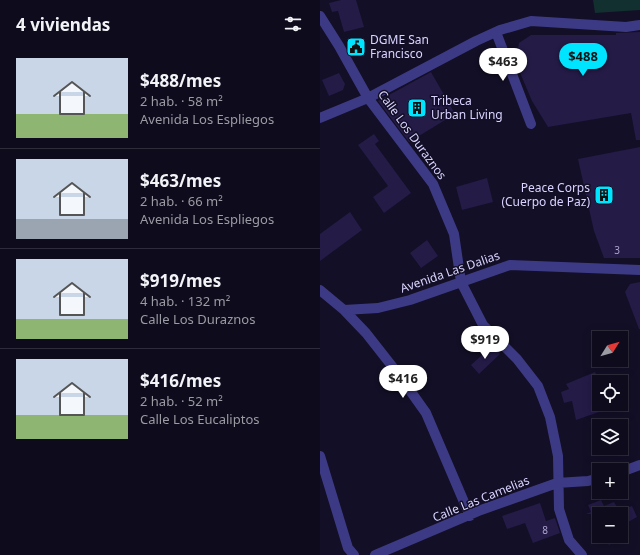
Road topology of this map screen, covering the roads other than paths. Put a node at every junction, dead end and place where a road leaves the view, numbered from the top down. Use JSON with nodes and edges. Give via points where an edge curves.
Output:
{"nodes":[{"id":1,"x":320,"y":16,"type":"edge"},
{"id":2,"x":640,"y":26,"type":"edge"},
{"id":3,"x":496,"y":32,"type":"junction"},
{"id":4,"x":368,"y":98,"type":"junction"},
{"id":5,"x":320,"y":118,"type":"edge"},
{"id":6,"x":531,"y":124,"type":"dead end"},
{"id":7,"x":640,"y":270,"type":"edge"},
{"id":8,"x":461,"y":282,"type":"junction"},
{"id":9,"x":320,"y":290,"type":"edge"},
{"id":10,"x":364,"y":309,"type":"junction"},
{"id":11,"x":344,"y":310,"type":"junction"},
{"id":12,"x":358,"y":325,"type":"junction"},
{"id":13,"x":320,"y":456,"type":"edge"},
{"id":14,"x":640,"y":465,"type":"edge"},
{"id":15,"x":628,"y":469,"type":"edge"},
{"id":16,"x":592,"y":480,"type":"edge"},
{"id":17,"x":557,"y":483,"type":"junction"},
{"id":18,"x":470,"y":516,"type":"junction"},
{"id":19,"x":354,"y":555,"type":"edge"},
{"id":20,"x":375,"y":555,"type":"edge"},
{"id":21,"x":582,"y":555,"type":"edge"}],
"edges":[{"from":1,"to":4,"type":"street","name":"Calle Los Duraznos","via":[[340,46]]},
{"from":2,"to":3,"type":"street","via":[[532,21]]},
{"from":3,"to":4,"type":"street"},
{"from":3,"to":6,"type":"street"},
{"from":4,"to":5,"type":"street"},
{"from":4,"to":8,"type":"street","name":"Calle Los Duraznos","via":[[433,184],[454,234]]},
{"from":7,"to":8,"type":"street","name":"Avenida Las Dalias","via":[[510,265]]},
{"from":8,"to":10,"type":"street","name":"Avenida Las Dalias","via":[[410,300]]},
{"from":8,"to":17,"type":"street","name":"Calle Los Duraznos","via":[[484,325],[517,359],[538,386],[550,417],[558,456]]},
{"from":9,"to":11,"type":"street"},
{"from":10,"to":11,"type":"street","name":"Avenida Las Dalias"},
{"from":10,"to":12,"type":"street"},
{"from":11,"to":12,"type":"street"},
{"from":12,"to":18,"type":"street","via":[[426,413]]},
{"from":13,"to":19,"type":"street","via":[[348,548]]},
{"from":14,"to":15,"type":"street"},
{"from":16,"to":17,"type":"street","name":"Calle Las Camelias"},
{"from":17,"to":18,"type":"street","name":"Calle Las Camelias"},
{"from":17,"to":21,"type":"street","name":"Calle Los Duraznos","via":[[559,509],[569,540]]},
{"from":18,"to":20,"type":"street","name":"Calle Las Camelias"}]}
